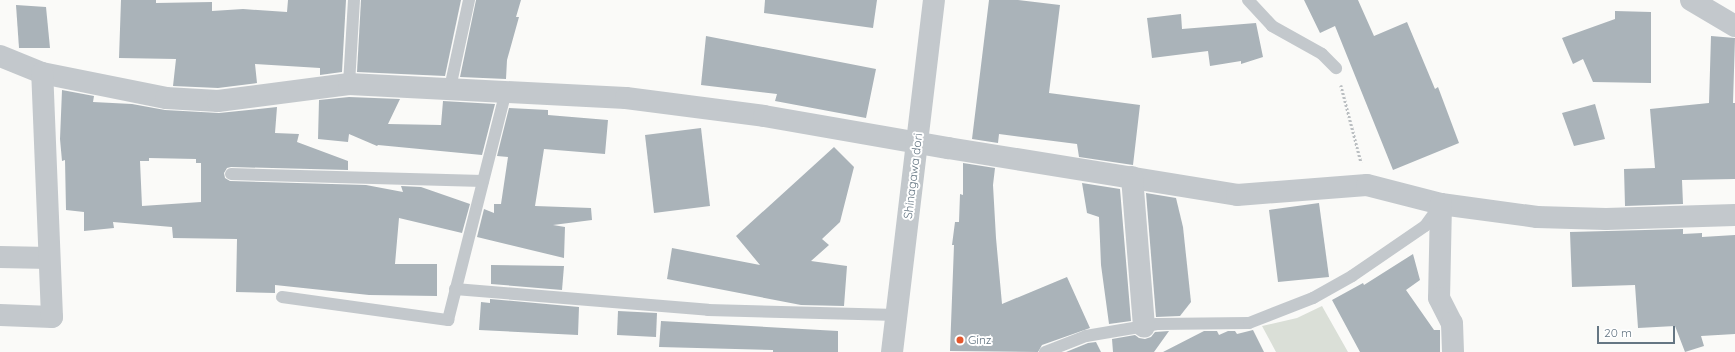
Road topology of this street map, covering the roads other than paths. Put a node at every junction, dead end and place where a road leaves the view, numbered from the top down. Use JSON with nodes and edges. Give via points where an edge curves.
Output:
{"nodes":[{"id":1,"x":354,"y":0,"type":"edge"},
{"id":2,"x":469,"y":0,"type":"edge"},
{"id":3,"x":934,"y":0,"type":"edge"},
{"id":4,"x":1248,"y":0,"type":"edge"},
{"id":5,"x":1691,"y":0,"type":"edge"},
{"id":6,"x":1735,"y":26,"type":"edge"},
{"id":7,"x":0,"y":56,"type":"edge"},
{"id":8,"x":1336,"y":68,"type":"road end"},
{"id":9,"x":42,"y":73,"type":"junction"},
{"id":10,"x":349,"y":84,"type":"junction"},
{"id":11,"x":450,"y":88,"type":"junction"},
{"id":12,"x":506,"y":91,"type":"junction"},
{"id":13,"x":917,"y":142,"type":"junction"},
{"id":14,"x":230,"y":174,"type":"dead end"},
{"id":15,"x":1132,"y":177,"type":"junction"},
{"id":16,"x":483,"y":181,"type":"junction"},
{"id":17,"x":1441,"y":204,"type":"junction"},
{"id":18,"x":1735,"y":216,"type":"edge"},
{"id":19,"x":0,"y":257,"type":"edge"},
{"id":20,"x":49,"y":258,"type":"junction"},
{"id":21,"x":455,"y":289,"type":"junction"},
{"id":22,"x":282,"y":297,"type":"dead end"},
{"id":23,"x":0,"y":315,"type":"edge"},
{"id":24,"x":897,"y":315,"type":"junction"},
{"id":25,"x":1144,"y":326,"type":"junction"},
{"id":26,"x":892,"y":352,"type":"edge"},
{"id":27,"x":1045,"y":352,"type":"edge"},
{"id":28,"x":1453,"y":352,"type":"edge"}],
"edges":[{"from":1,"to":10,"type":"lane"},
{"from":2,"to":11,"type":"lane"},
{"from":3,"to":13,"type":"street","name":"Shinagawa dori"},
{"from":4,"to":8,"type":"lane","via":[[1272,26],[1322,54]]},
{"from":5,"to":6,"type":"street"},
{"from":7,"to":9,"type":"street"},
{"from":9,"to":10,"type":"street","via":[[166,98],[218,101]]},
{"from":9,"to":20,"type":"street"},
{"from":10,"to":11,"type":"street"},
{"from":11,"to":12,"type":"street"},
{"from":12,"to":13,"type":"street","via":[[634,99],[764,116]]},
{"from":12,"to":16,"type":"lane"},
{"from":13,"to":15,"type":"street"},
{"from":13,"to":24,"type":"street","name":"Shinagawa dori"},
{"from":14,"to":16,"type":"lane"},
{"from":15,"to":17,"type":"street","via":[[1237,195],[1367,185]]},
{"from":15,"to":25,"type":"street"},
{"from":16,"to":21,"type":"lane"},
{"from":17,"to":18,"type":"street","via":[[1537,217],[1606,219]]},
{"from":17,"to":25,"type":"lane","via":[[1426,226],[1352,276],[1313,298],[1248,324]]},
{"from":17,"to":28,"type":"street","via":[[1439,298],[1452,323]]},
{"from":19,"to":20,"type":"street"},
{"from":20,"to":23,"type":"street","via":[[52,317]]},
{"from":21,"to":22,"type":"lane","via":[[448,320]]},
{"from":21,"to":24,"type":"lane","via":[[708,310]]},
{"from":24,"to":26,"type":"street","name":"Shinagawa dori"},
{"from":25,"to":27,"type":"lane","via":[[1086,336]]}]}
